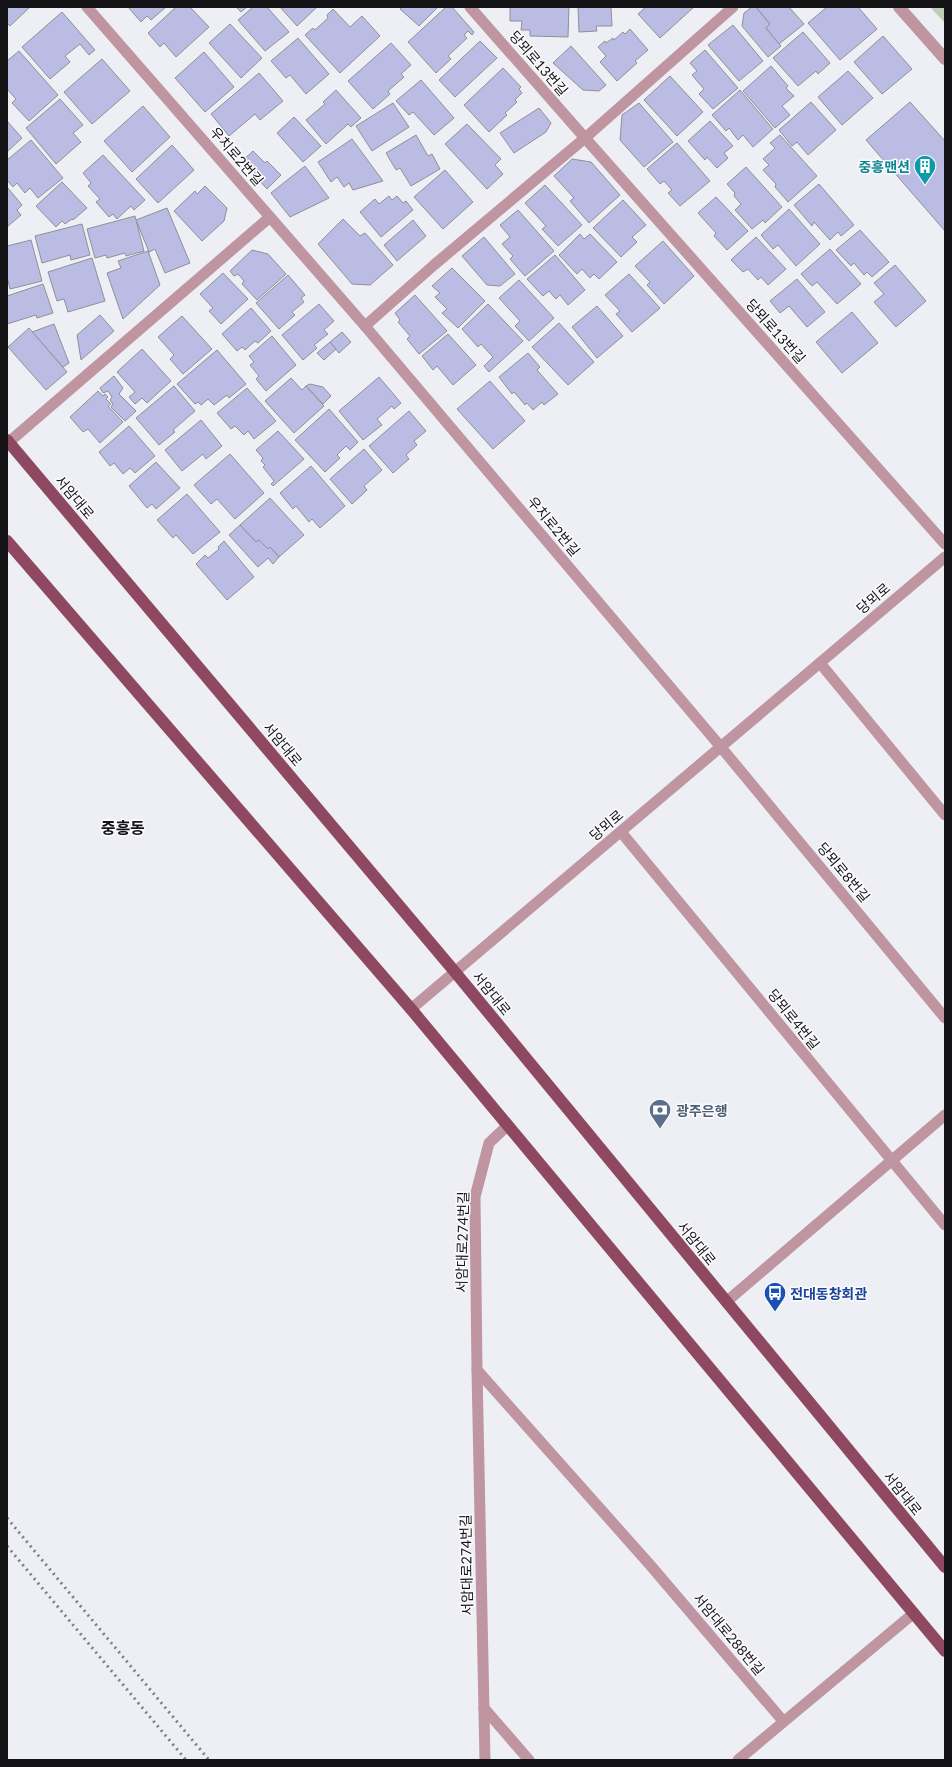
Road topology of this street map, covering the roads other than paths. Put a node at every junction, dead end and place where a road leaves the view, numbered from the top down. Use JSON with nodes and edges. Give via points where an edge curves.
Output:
{"nodes":[{"id":1,"x":88,"y":7,"type":"edge"},
{"id":2,"x":470,"y":7,"type":"edge"},
{"id":3,"x":733,"y":7,"type":"edge"},
{"id":4,"x":899,"y":7,"type":"edge"},
{"id":5,"x":945,"y":59,"type":"edge"},
{"id":6,"x":584,"y":138,"type":"junction"},
{"id":7,"x":270,"y":217,"type":"junction"},
{"id":8,"x":364,"y":326,"type":"junction"},
{"id":9,"x":8,"y":441,"type":"edge"},
{"id":10,"x":7,"y":541,"type":"edge"},
{"id":11,"x":945,"y":544,"type":"edge"},
{"id":12,"x":945,"y":557,"type":"edge"},
{"id":13,"x":820,"y":663,"type":"junction"},
{"id":14,"x":720,"y":746,"type":"junction"},
{"id":15,"x":945,"y":815,"type":"edge"},
{"id":16,"x":621,"y":832,"type":"junction"},
{"id":17,"x":455,"y":972,"type":"junction"},
{"id":18,"x":411,"y":1009,"type":"junction"},
{"id":19,"x":945,"y":1018,"type":"edge"},
{"id":20,"x":945,"y":1115,"type":"edge"},
{"id":21,"x":508,"y":1125,"type":"junction"},
{"id":22,"x":892,"y":1161,"type":"junction"},
{"id":23,"x":945,"y":1225,"type":"edge"},
{"id":24,"x":726,"y":1302,"type":"junction"},
{"id":25,"x":477,"y":1370,"type":"junction"},
{"id":26,"x":945,"y":1567,"type":"edge"},
{"id":27,"x":914,"y":1613,"type":"junction"},
{"id":28,"x":945,"y":1651,"type":"edge"},
{"id":29,"x":484,"y":1708,"type":"junction"},
{"id":30,"x":784,"y":1721,"type":"junction"},
{"id":31,"x":485,"y":1760,"type":"edge"},
{"id":32,"x":529,"y":1760,"type":"edge"},
{"id":33,"x":738,"y":1760,"type":"edge"}],
"edges":[{"from":1,"to":7,"type":"lane","name":"우치로2번길"},
{"from":2,"to":6,"type":"lane","name":"당뫼로13번길"},
{"from":3,"to":6,"type":"lane"},
{"from":4,"to":5,"type":"street"},
{"from":6,"to":8,"type":"lane"},
{"from":6,"to":11,"type":"lane","name":"당뫼로13번길"},
{"from":7,"to":8,"type":"lane","name":"우치로2번길"},
{"from":7,"to":9,"type":"lane","name":"서암대로"},
{"from":8,"to":14,"type":"lane","name":"우치로2번길"},
{"from":9,"to":17,"type":"main road","name":"서암대로"},
{"from":10,"to":18,"type":"main road"},
{"from":12,"to":13,"type":"lane","name":"당뫼로"},
{"from":13,"to":14,"type":"lane","name":"당뫼로"},
{"from":13,"to":15,"type":"lane"},
{"from":14,"to":16,"type":"lane","name":"당뫼로"},
{"from":14,"to":19,"type":"lane","name":"당뫼로8번길"},
{"from":16,"to":17,"type":"lane","name":"당뫼로"},
{"from":16,"to":22,"type":"lane","name":"당뫼로4번길"},
{"from":17,"to":18,"type":"lane","name":"당뫼로"},
{"from":17,"to":24,"type":"main road","name":"서암대로"},
{"from":18,"to":21,"type":"main road"},
{"from":20,"to":22,"type":"lane"},
{"from":21,"to":25,"type":"lane","name":"서암대로274번길","via":[[489,1143],[475,1197]]},
{"from":21,"to":27,"type":"main road"},
{"from":22,"to":23,"type":"lane","name":"당뫼로4번길"},
{"from":22,"to":24,"type":"lane"},
{"from":24,"to":26,"type":"main road","name":"서암대로"},
{"from":25,"to":29,"type":"lane","name":"서암대로274번길"},
{"from":25,"to":30,"type":"lane","name":"서암대로288번길","via":[[652,1566]]},
{"from":27,"to":28,"type":"main road"},
{"from":27,"to":30,"type":"lane"},
{"from":29,"to":31,"type":"lane","name":"서암대로274번길"},
{"from":29,"to":32,"type":"lane"},
{"from":30,"to":33,"type":"lane"}]}
